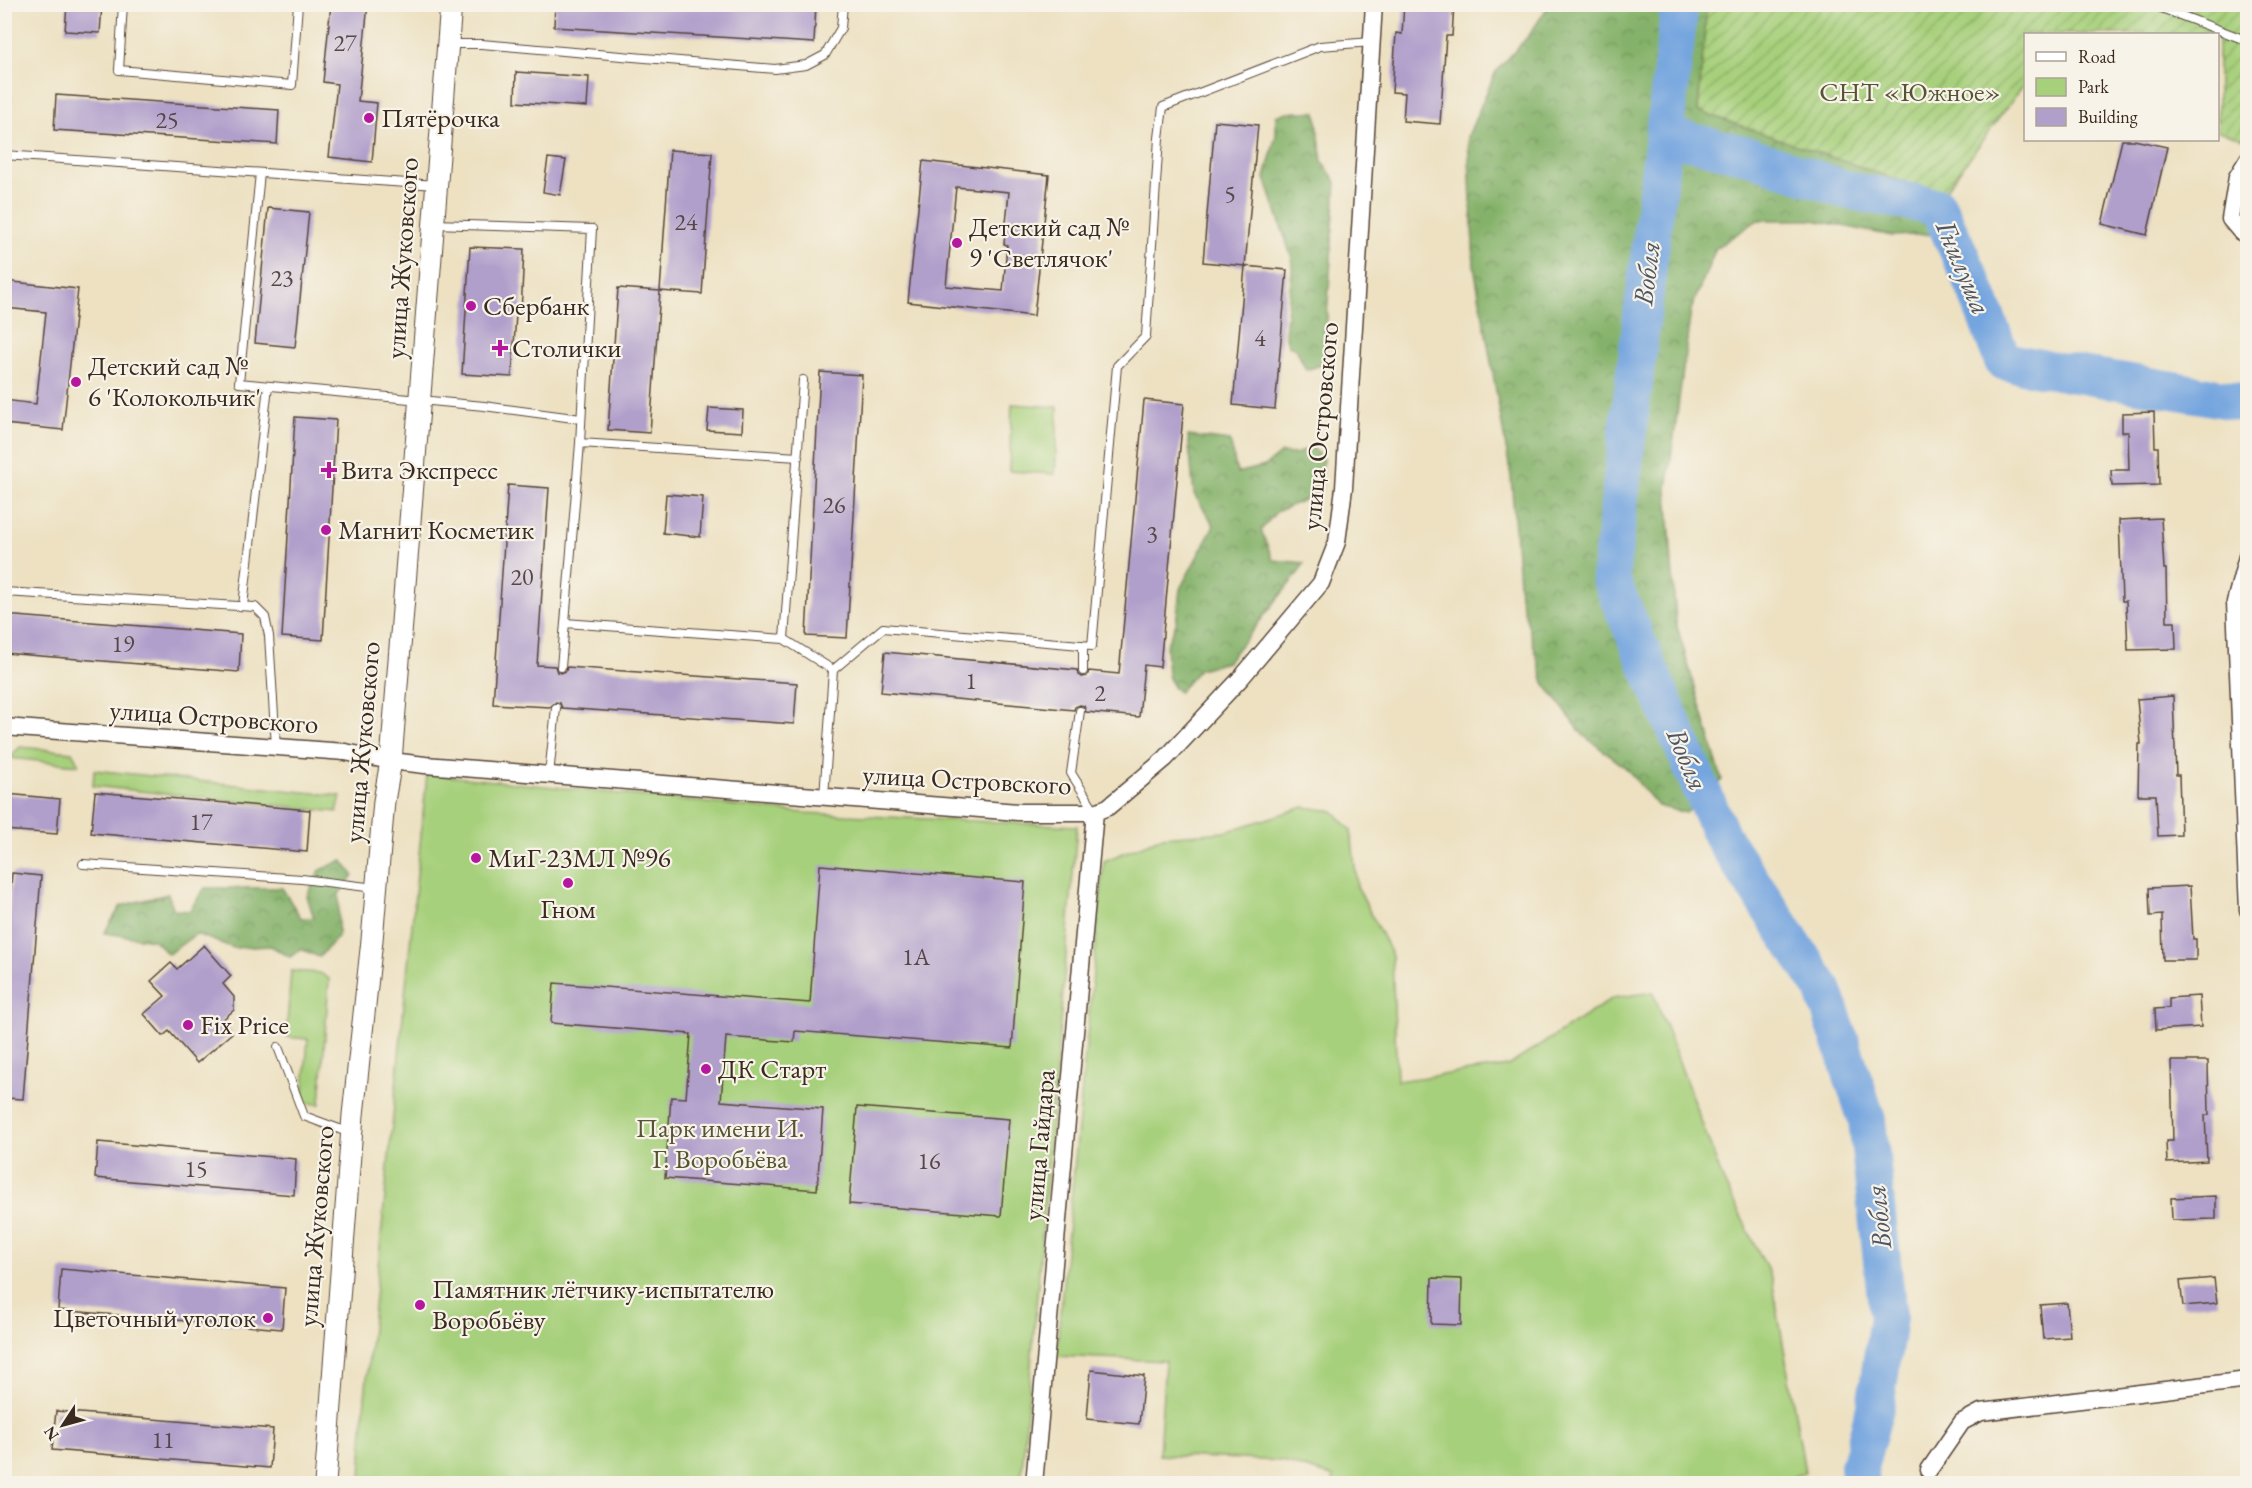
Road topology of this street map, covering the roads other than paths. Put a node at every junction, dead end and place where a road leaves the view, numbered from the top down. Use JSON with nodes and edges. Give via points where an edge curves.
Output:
{"nodes":[{"id":1,"x":123,"y":4,"type":"edge"},
{"id":2,"x":298,"y":4,"type":"edge"},
{"id":3,"x":451,"y":4,"type":"edge"},
{"id":4,"x":843,"y":4,"type":"edge"},
{"id":5,"x":1374,"y":4,"type":"edge"},
{"id":6,"x":2151,"y":4,"type":"edge"},
{"id":7,"x":2247,"y":41,"type":"edge"},
{"id":8,"x":1372,"y":42,"type":"junction"},
{"id":9,"x":448,"y":44,"type":"junction"},
{"id":10,"x":4,"y":155,"type":"edge"},
{"id":11,"x":2247,"y":159,"type":"edge"},
{"id":12,"x":260,"y":173,"type":"junction"},
{"id":13,"x":437,"y":185,"type":"junction"},
{"id":14,"x":434,"y":224,"type":"junction"},
{"id":15,"x":2247,"y":236,"type":"edge"},
{"id":16,"x":803,"y":380,"type":"dead end"},
{"id":17,"x":268,"y":386,"type":"junction"},
{"id":18,"x":420,"y":400,"type":"junction"},
{"id":19,"x":581,"y":419,"type":"junction"},
{"id":20,"x":580,"y":443,"type":"junction"},
{"id":21,"x":798,"y":456,"type":"junction"},
{"id":22,"x":2247,"y":553,"type":"edge"},
{"id":23,"x":4,"y":591,"type":"edge"},
{"id":24,"x":243,"y":606,"type":"junction"},
{"id":25,"x":565,"y":623,"type":"junction"},
{"id":26,"x":784,"y":639,"type":"junction"},
{"id":27,"x":1083,"y":645,"type":"junction"},
{"id":28,"x":561,"y":667,"type":"dead end"},
{"id":29,"x":833,"y":670,"type":"junction"},
{"id":30,"x":1083,"y":671,"type":"dead end"},
{"id":31,"x":556,"y":708,"type":"dead end"},
{"id":32,"x":1080,"y":711,"type":"dead end"},
{"id":33,"x":4,"y":727,"type":"edge"},
{"id":34,"x":276,"y":747,"type":"junction"},
{"id":35,"x":391,"y":761,"type":"junction"},
{"id":36,"x":549,"y":775,"type":"junction"},
{"id":37,"x":824,"y":797,"type":"junction"},
{"id":38,"x":1095,"y":812,"type":"junction"},
{"id":39,"x":83,"y":864,"type":"dead end"},
{"id":40,"x":377,"y":888,"type":"junction"},
{"id":41,"x":2247,"y":910,"type":"edge"},
{"id":42,"x":278,"y":1047,"type":"dead end"},
{"id":43,"x":352,"y":1133,"type":"junction"},
{"id":44,"x":2247,"y":1380,"type":"edge"},
{"id":45,"x":1929,"y":1470,"type":"dead end"},
{"id":46,"x":325,"y":1484,"type":"edge"},
{"id":47,"x":1035,"y":1484,"type":"edge"}],
"edges":[{"from":1,"to":2,"type":"lane","via":[[119,70],[292,85]]},
{"from":3,"to":9,"type":"street","name":"улица Жуковского"},
{"from":4,"to":9,"type":"lane","via":[[841,28],[825,55],[806,65],[775,69]]},
{"from":5,"to":8,"type":"street","name":"улица Островского"},
{"from":6,"to":7,"type":"lane"},
{"from":8,"to":27,"type":"lane","via":[[1320,46],[1163,107],[1146,336],[1117,366],[1092,646]]},
{"from":8,"to":38,"type":"street","name":"улица Островского","via":[[1344,488],[1337,542],[1321,583],[1241,678],[1165,759],[1108,807]]},
{"from":9,"to":13,"type":"street","name":"улица Жуковского"},
{"from":10,"to":12,"type":"lane"},
{"from":11,"to":15,"type":"street","via":[[2237,177],[2230,219]]},
{"from":12,"to":13,"type":"lane"},
{"from":12,"to":17,"type":"lane","via":[[239,383]]},
{"from":13,"to":14,"type":"street","name":"улица Жуковского"},
{"from":14,"to":18,"type":"street","name":"улица Жуковского"},
{"from":14,"to":19,"type":"lane","via":[[592,229]]},
{"from":16,"to":21,"type":"lane"},
{"from":17,"to":18,"type":"lane"},
{"from":17,"to":24,"type":"lane"},
{"from":18,"to":19,"type":"lane"},
{"from":18,"to":35,"type":"street","name":"улица Жуковского"},
{"from":19,"to":20,"type":"lane"},
{"from":20,"to":21,"type":"lane"},
{"from":20,"to":25,"type":"lane"},
{"from":21,"to":26,"type":"lane"},
{"from":22,"to":41,"type":"street","via":[[2235,602]]},
{"from":23,"to":24,"type":"lane"},
{"from":24,"to":34,"type":"lane","via":[[255,607],[266,618]]},
{"from":25,"to":26,"type":"lane"},
{"from":25,"to":28,"type":"lane"},
{"from":26,"to":29,"type":"lane"},
{"from":27,"to":29,"type":"lane","via":[[883,627]]},
{"from":27,"to":30,"type":"lane"},
{"from":29,"to":37,"type":"lane"},
{"from":31,"to":36,"type":"lane"},
{"from":32,"to":38,"type":"lane","via":[[1071,773]]},
{"from":33,"to":34,"type":"street","name":"улица Островского"},
{"from":34,"to":35,"type":"street","name":"улица Островского","via":[[345,752]]},
{"from":35,"to":36,"type":"street","name":"улица Островского"},
{"from":35,"to":40,"type":"street","name":"улица Жуковского"},
{"from":36,"to":37,"type":"street","name":"улица Островского"},
{"from":37,"to":38,"type":"street","name":"улица Островского","via":[[1018,812]]},
{"from":38,"to":47,"type":"street","name":"улица Гайдара"},
{"from":39,"to":40,"type":"lane"},
{"from":40,"to":43,"type":"street","name":"улица Жуковского"},
{"from":42,"to":43,"type":"lane","via":[[304,1116]]},
{"from":43,"to":46,"type":"street","name":"улица Жуковского"},
{"from":44,"to":45,"type":"street","via":[[1981,1412],[1962,1422]]}]}
